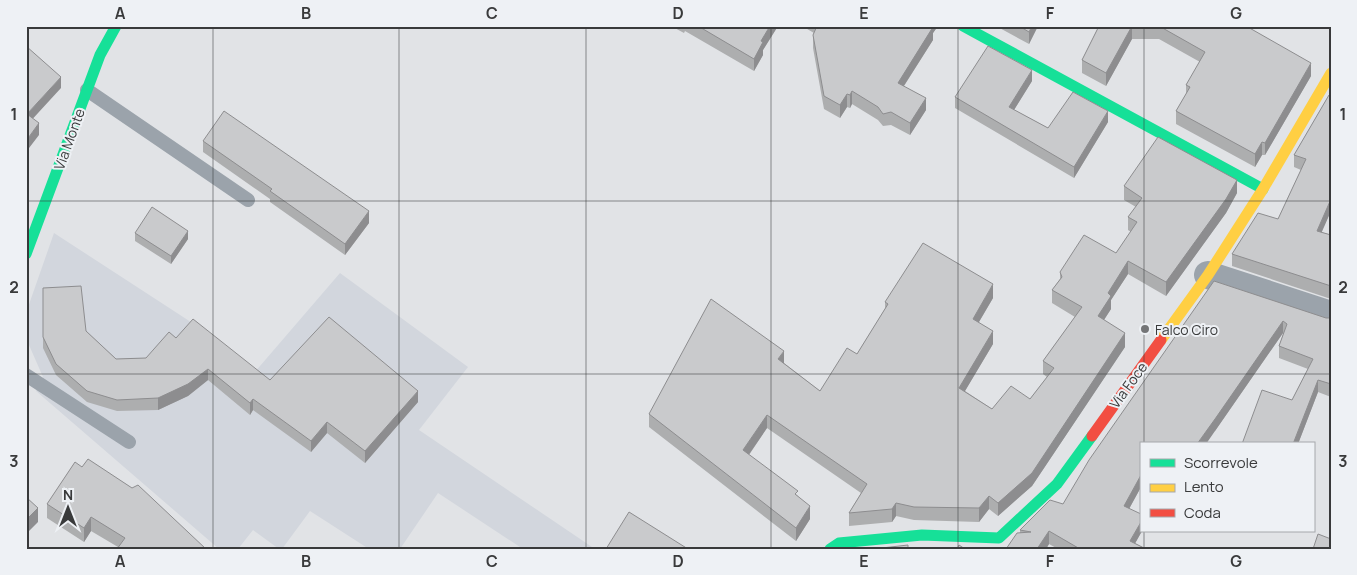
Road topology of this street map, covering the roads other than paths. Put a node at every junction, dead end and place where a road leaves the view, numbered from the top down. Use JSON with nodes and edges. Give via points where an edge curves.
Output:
{"nodes":[{"id":1,"x":116,"y":26,"type":"edge"},
{"id":2,"x":963,"y":26,"type":"edge"},
{"id":3,"x":1331,"y":73,"type":"edge"},
{"id":4,"x":87,"y":90,"type":"junction"},
{"id":5,"x":1263,"y":189,"type":"junction"},
{"id":6,"x":248,"y":200,"type":"dead end"},
{"id":7,"x":26,"y":254,"type":"edge"},
{"id":8,"x":1208,"y":275,"type":"junction"},
{"id":9,"x":1331,"y":315,"type":"edge"},
{"id":10,"x":26,"y":375,"type":"edge"},
{"id":11,"x":129,"y":442,"type":"dead end"},
{"id":12,"x":1002,"y":544,"type":"edge"},
{"id":13,"x":830,"y":549,"type":"edge"}],
"edges":[{"from":1,"to":4,"type":"street","name":"Via Monte","via":[[100,55]]},
{"from":2,"to":5,"type":"street"},
{"from":3,"to":5,"type":"street","name":"Via Foce"},
{"from":4,"to":6,"type":"lane"},
{"from":4,"to":7,"type":"street","name":"Via Monte"},
{"from":5,"to":8,"type":"street","name":"Via Foce"},
{"from":8,"to":9,"type":"street"},
{"from":8,"to":12,"type":"street","name":"Via Foce","via":[[1057,484]]},
{"from":10,"to":11,"type":"lane"},
{"from":12,"to":13,"type":"street","name":"Via Foce","via":[[922,535],[839,543]]}]}
